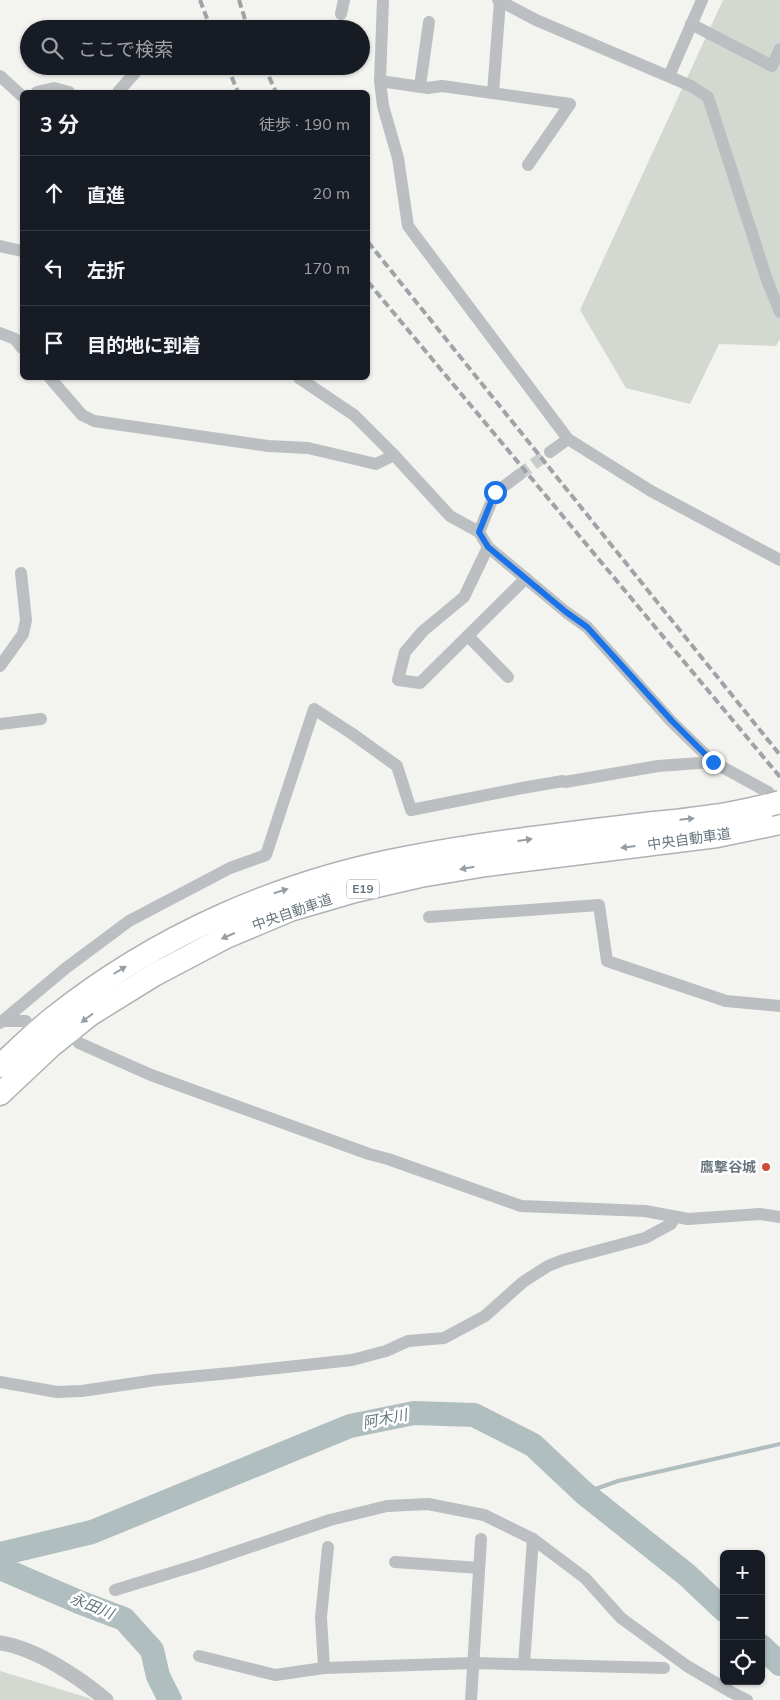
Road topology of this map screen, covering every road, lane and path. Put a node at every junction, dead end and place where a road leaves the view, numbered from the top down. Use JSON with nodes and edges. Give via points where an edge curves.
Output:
{"nodes":[{"id":1,"x":344,"y":0,"type":"edge"},
{"id":2,"x":383,"y":0,"type":"edge"},
{"id":3,"x":702,"y":0,"type":"edge"},
{"id":4,"x":499,"y":1,"type":"edge"},
{"id":5,"x":341,"y":14,"type":"dead end"},
{"id":6,"x":429,"y":22,"type":"dead end"},
{"id":7,"x":691,"y":24,"type":"junction"},
{"id":8,"x":780,"y":49,"type":"edge"},
{"id":9,"x":133,"y":75,"type":"edge"},
{"id":10,"x":0,"y":76,"type":"edge"},
{"id":11,"x":668,"y":76,"type":"junction"},
{"id":12,"x":380,"y":80,"type":"junction"},
{"id":13,"x":420,"y":86,"type":"junction"},
{"id":14,"x":46,"y":90,"type":"edge"},
{"id":15,"x":62,"y":90,"type":"edge"},
{"id":16,"x":120,"y":90,"type":"edge"},
{"id":17,"x":493,"y":93,"type":"junction"},
{"id":18,"x":20,"y":96,"type":"edge"},
{"id":19,"x":528,"y":165,"type":"dead end"},
{"id":20,"x":0,"y":246,"type":"edge"},
{"id":21,"x":20,"y":251,"type":"edge"},
{"id":22,"x":780,"y":312,"type":"edge"},
{"id":23,"x":0,"y":333,"type":"edge"},
{"id":24,"x":20,"y":345,"type":"edge"},
{"id":25,"x":52,"y":380,"type":"edge"},
{"id":26,"x":302,"y":380,"type":"edge"},
{"id":27,"x":568,"y":439,"type":"junction"},
{"id":28,"x":550,"y":452,"type":"tunnel mouth"},
{"id":29,"x":394,"y":455,"type":"junction"},
{"id":30,"x":519,"y":475,"type":"tunnel mouth"},
{"id":31,"x":479,"y":532,"type":"junction"},
{"id":32,"x":488,"y":547,"type":"junction"},
{"id":33,"x":780,"y":560,"type":"edge"},
{"id":34,"x":21,"y":573,"type":"dead end"},
{"id":35,"x":526,"y":578,"type":"junction"},
{"id":36,"x":468,"y":636,"type":"junction"},
{"id":37,"x":0,"y":666,"type":"edge"},
{"id":38,"x":508,"y":677,"type":"dead end"},
{"id":39,"x":40,"y":719,"type":"dead end"},
{"id":40,"x":0,"y":724,"type":"edge"},
{"id":41,"x":713,"y":762,"type":"junction"},
{"id":42,"x":777,"y":809,"type":"edge"},
{"id":43,"x":429,"y":916,"type":"dead end"},
{"id":44,"x":780,"y":1006,"type":"edge"},
{"id":45,"x":1,"y":1022,"type":"edge"},
{"id":46,"x":26,"y":1022,"type":"dead end"},
{"id":47,"x":79,"y":1043,"type":"dead end"},
{"id":48,"x":0,"y":1066,"type":"edge"},
{"id":49,"x":0,"y":1094,"type":"edge"},
{"id":50,"x":780,"y":1216,"type":"edge"},
{"id":51,"x":675,"y":1217,"type":"junction"},
{"id":52,"x":0,"y":1382,"type":"edge"},
{"id":53,"x":481,"y":1539,"type":"dead end"},
{"id":54,"x":533,"y":1539,"type":"junction"},
{"id":55,"x":328,"y":1547,"type":"dead end"},
{"id":56,"x":395,"y":1562,"type":"dead end"},
{"id":57,"x":479,"y":1568,"type":"junction"},
{"id":58,"x":115,"y":1590,"type":"dead end"},
{"id":59,"x":0,"y":1643,"type":"edge"},
{"id":60,"x":199,"y":1656,"type":"dead end"},
{"id":61,"x":473,"y":1663,"type":"junction"},
{"id":62,"x":524,"y":1664,"type":"junction"},
{"id":63,"x":324,"y":1668,"type":"junction"},
{"id":64,"x":664,"y":1668,"type":"dead end"},
{"id":65,"x":106,"y":1700,"type":"edge"},
{"id":66,"x":471,"y":1700,"type":"edge"},
{"id":67,"x":747,"y":1700,"type":"edge"}],
"edges":[{"from":1,"to":5,"type":"street"},
{"from":2,"to":12,"type":"street"},
{"from":3,"to":7,"type":"street"},
{"from":4,"to":11,"type":"street"},
{"from":4,"to":17,"type":"street"},
{"from":6,"to":13,"type":"street"},
{"from":7,"to":8,"type":"street","via":[[772,66]]},
{"from":7,"to":11,"type":"street"},
{"from":9,"to":16,"type":"street"},
{"from":10,"to":18,"type":"street"},
{"from":11,"to":22,"type":"street","via":[[708,97],[766,280]]},
{"from":12,"to":13,"type":"street"},
{"from":12,"to":27,"type":"street","via":[[383,106],[398,158],[408,226]]},
{"from":13,"to":17,"type":"street"},
{"from":14,"to":15,"type":"street"},
{"from":17,"to":19,"type":"street","via":[[570,104]]},
{"from":20,"to":21,"type":"street"},
{"from":23,"to":24,"type":"street","via":[[15,339]]},
{"from":25,"to":29,"type":"street","via":[[82,415],[94,421],[268,446],[308,448],[376,464]]},
{"from":26,"to":29,"type":"street","via":[[354,415]]},
{"from":27,"to":28,"type":"street"},
{"from":27,"to":33,"type":"street","via":[[652,491]]},
{"from":29,"to":31,"type":"street","via":[[450,516]]},
{"from":30,"to":31,"type":"street","via":[[495,492]]},
{"from":31,"to":32,"type":"street"},
{"from":32,"to":35,"type":"street"},
{"from":32,"to":36,"type":"street","via":[[464,597],[423,631],[405,652],[398,680],[420,683]]},
{"from":34,"to":37,"type":"street","via":[[26,620],[23,634]]},
{"from":35,"to":36,"type":"street"},
{"from":35,"to":41,"type":"street","via":[[587,627]]},
{"from":36,"to":38,"type":"street"},
{"from":39,"to":40,"type":"street"},
{"from":41,"to":42,"type":"street","via":[[768,792]]},
{"from":41,"to":45,"type":"street","via":[[658,766],[563,781],[411,810],[397,766],[314,709],[266,855],[230,868],[129,921]]},
{"from":48,"to":42,"type":"highway","name":"中央自動車道","number":"E19","one_way":true,"via":[[51,1019],[104,980],[163,943],[270,895],[348,871],[409,857]]},
{"from":42,"to":49,"type":"highway","name":"中央自動車道","number":"E19","one_way":true,"via":[[717,836],[420,876],[290,910],[218,941],[154,974],[99,1009],[51,1046]]},
{"from":43,"to":44,"type":"street","via":[[599,905],[607,961],[726,1001]]},
{"from":45,"to":46,"type":"street"},
{"from":47,"to":51,"type":"street","via":[[151,1075],[521,1206],[645,1211]]},
{"from":50,"to":51,"type":"street"},
{"from":51,"to":52,"type":"street","via":[[671,1224],[645,1238],[548,1266],[523,1282],[485,1316],[444,1338],[408,1341],[352,1360],[82,1391],[56,1392]]},
{"from":53,"to":57,"type":"street"},
{"from":54,"to":58,"type":"street","via":[[484,1515],[428,1504],[387,1506],[330,1520]]},
{"from":54,"to":62,"type":"street"},
{"from":54,"to":67,"type":"street","via":[[586,1578],[621,1618],[687,1666]]},
{"from":55,"to":63,"type":"street","via":[[321,1617]]},
{"from":56,"to":57,"type":"street"},
{"from":57,"to":61,"type":"street"},
{"from":59,"to":65,"type":"street","via":[[37,1655]]},
{"from":60,"to":63,"type":"street","via":[[274,1674]]},
{"from":61,"to":62,"type":"street"},
{"from":61,"to":63,"type":"street"},
{"from":61,"to":66,"type":"street"},
{"from":62,"to":64,"type":"street"}]}
